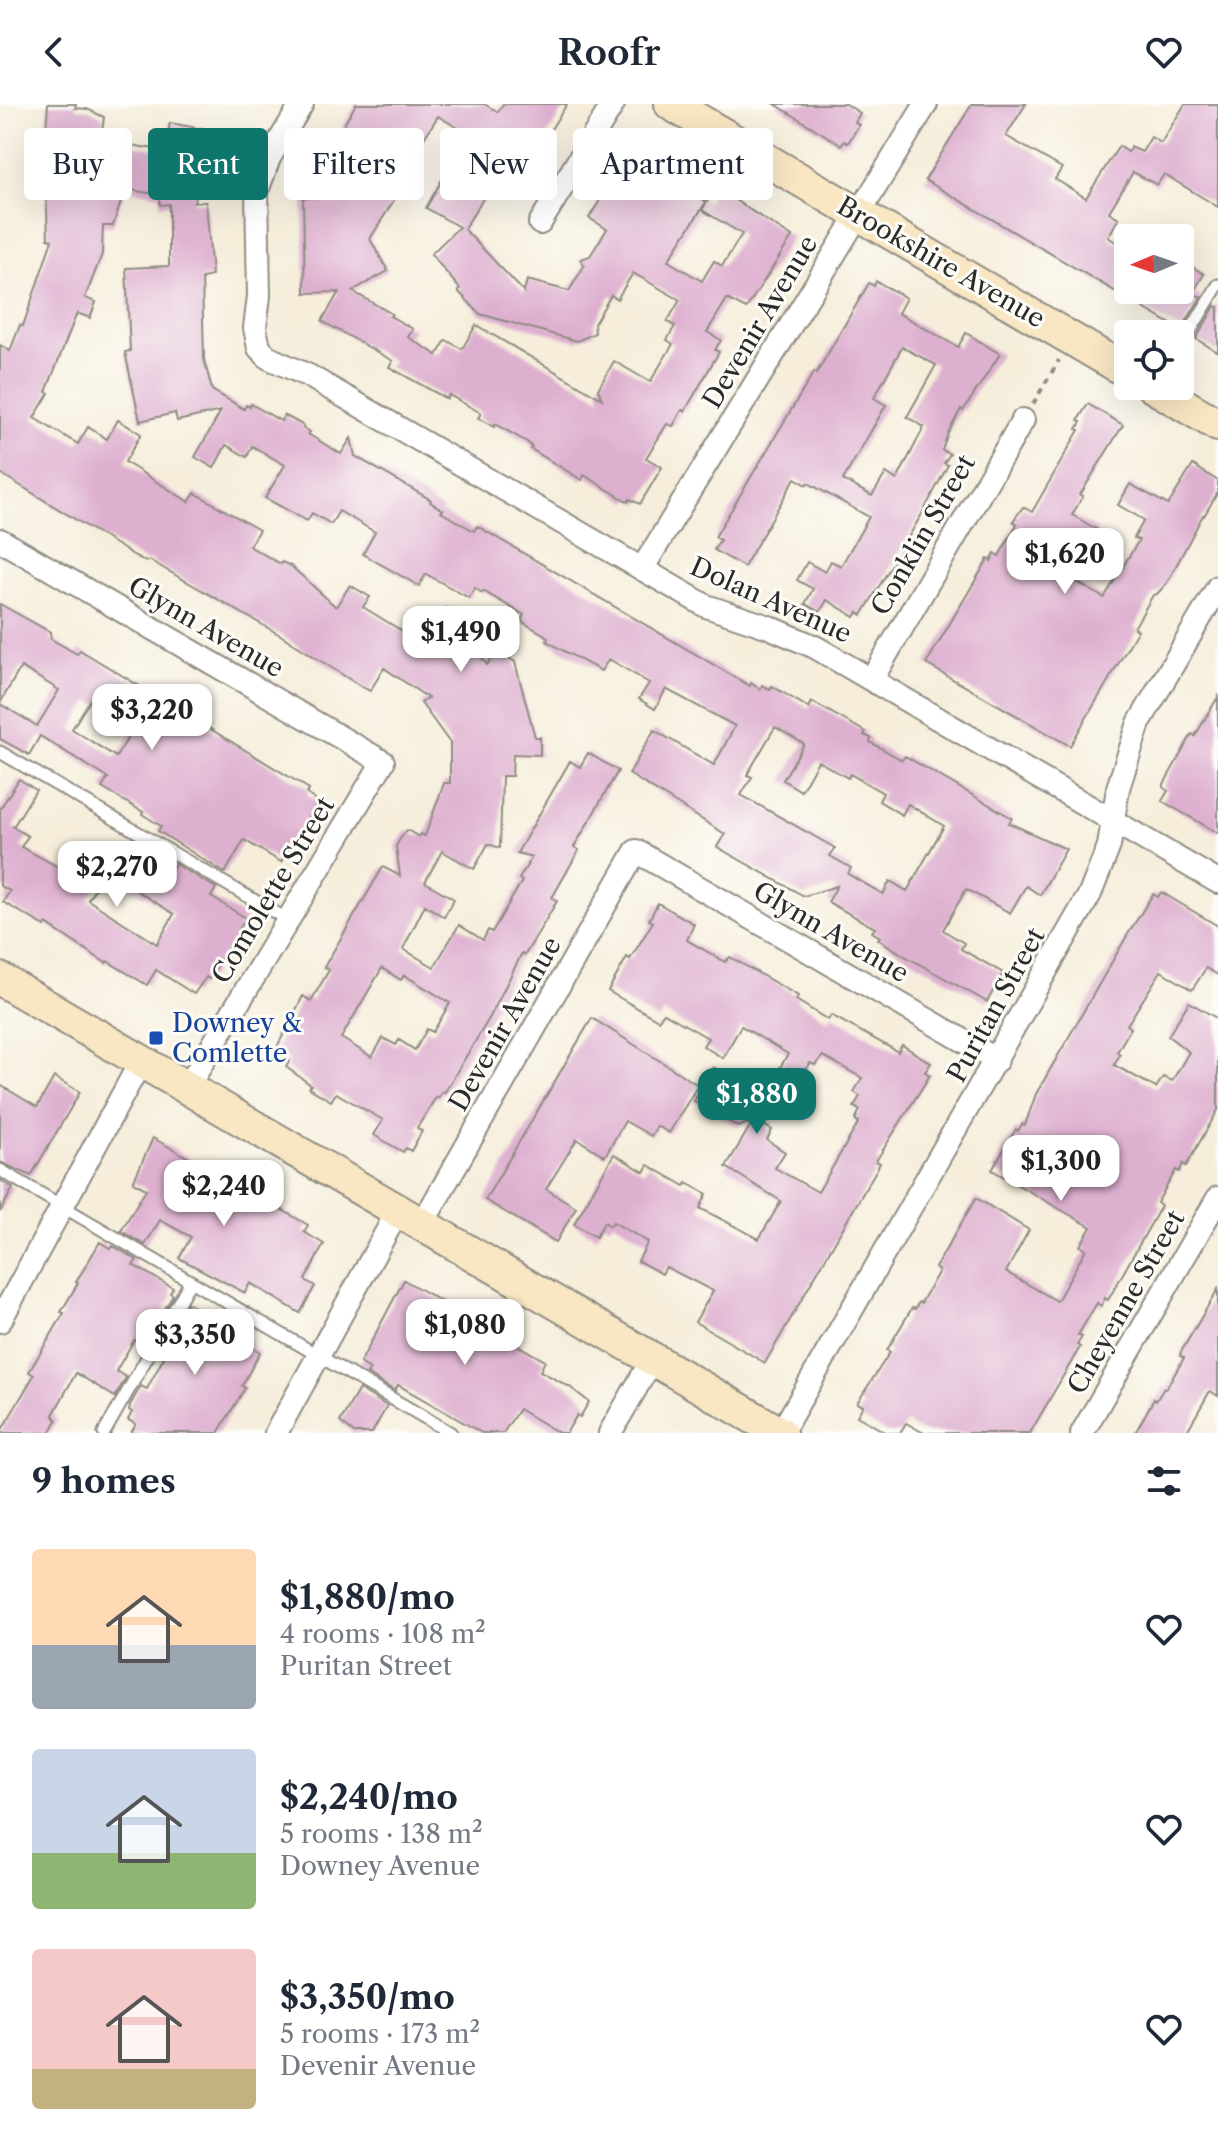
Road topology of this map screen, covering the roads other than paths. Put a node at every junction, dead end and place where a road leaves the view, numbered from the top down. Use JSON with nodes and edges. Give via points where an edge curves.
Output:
{"nodes":[{"id":1,"x":302,"y":104,"type":"edge"},
{"id":2,"x":613,"y":104,"type":"edge"},
{"id":3,"x":671,"y":104,"type":"edge"},
{"id":4,"x":926,"y":104,"type":"edge"},
{"id":5,"x":859,"y":214,"type":"junction"},
{"id":6,"x":540,"y":223,"type":"dead end"},
{"id":7,"x":1218,"y":285,"type":"edge"},
{"id":8,"x":1194,"y":325,"type":"edge"},
{"id":9,"x":1114,"y":364,"type":"edge"},
{"id":10,"x":1177,"y":400,"type":"edge"},
{"id":11,"x":1023,"y":420,"type":"road end"},
{"id":12,"x":1218,"y":425,"type":"edge"},
{"id":13,"x":0,"y":540,"type":"edge"},
{"id":14,"x":642,"y":569,"type":"junction"},
{"id":15,"x":1218,"y":587,"type":"edge"},
{"id":16,"x":872,"y":679,"type":"junction"},
{"id":17,"x":0,"y":752,"type":"edge"},
{"id":18,"x":383,"y":762,"type":"joint"},
{"id":19,"x":1113,"y":822,"type":"junction"},
{"id":20,"x":636,"y":851,"type":"joint"},
{"id":21,"x":1218,"y":882,"type":"edge"},
{"id":22,"x":288,"y":920,"type":"junction"},
{"id":23,"x":0,"y":979,"type":"edge"},
{"id":24,"x":997,"y":1060,"type":"junction"},
{"id":25,"x":141,"y":1061,"type":"junction"},
{"id":26,"x":187,"y":1088,"type":"junction"},
{"id":27,"x":0,"y":1170,"type":"edge"},
{"id":28,"x":1218,"y":1198,"type":"edge"},
{"id":29,"x":64,"y":1206,"type":"junction"},
{"id":30,"x":410,"y":1218,"type":"junction"},
{"id":31,"x":190,"y":1282,"type":"junction"},
{"id":32,"x":0,"y":1321,"type":"edge"},
{"id":33,"x":319,"y":1356,"type":"junction"},
{"id":34,"x":653,"y":1358,"type":"junction"},
{"id":35,"x":447,"y":1432,"type":"edge"},
{"id":36,"x":104,"y":1433,"type":"edge"},
{"id":37,"x":276,"y":1433,"type":"edge"},
{"id":38,"x":610,"y":1433,"type":"edge"},
{"id":39,"x":781,"y":1433,"type":"edge"},
{"id":40,"x":1082,"y":1433,"type":"edge"}],
"edges":[{"from":1,"to":14,"type":"street","name":"Dolan Avenue","via":[[269,158],[257,191],[259,348],[274,362],[309,376]]},
{"from":2,"to":6,"type":"street"},
{"from":3,"to":5,"type":"main road","name":"Brookshire Avenue"},
{"from":4,"to":5,"type":"street","name":"Devenir Avenue"},
{"from":5,"to":9,"type":"main road","name":"Brookshire Avenue"},
{"from":5,"to":14,"type":"street","name":"Devenir Avenue"},
{"from":7,"to":8,"type":"lane"},
{"from":10,"to":12,"type":"main road"},
{"from":11,"to":16,"type":"street","name":"Conklin Street"},
{"from":13,"to":18,"type":"street","name":"Glynn Avenue"},
{"from":14,"to":16,"type":"street","name":"Dolan Avenue","via":[[706,606],[798,638]]},
{"from":15,"to":19,"type":"street","name":"Puritan Street","via":[[1139,723]]},
{"from":16,"to":19,"type":"street","name":"Dolan Avenue"},
{"from":17,"to":22,"type":"lane"},
{"from":18,"to":22,"type":"street","name":"Comolette Street"},
{"from":19,"to":21,"type":"street","name":"Dolan Avenue"},
{"from":19,"to":24,"type":"street","name":"Puritan Street","via":[[1090,894]]},
{"from":20,"to":24,"type":"street","name":"Glynn Avenue"},
{"from":20,"to":30,"type":"street","name":"Devenir Avenue"},
{"from":22,"to":26,"type":"street","name":"Comolette Street"},
{"from":23,"to":25,"type":"main road"},
{"from":24,"to":39,"type":"street","name":"Puritan Street"},
{"from":25,"to":26,"type":"main road"},
{"from":25,"to":29,"type":"street"},
{"from":26,"to":30,"type":"main road"},
{"from":27,"to":29,"type":"lane"},
{"from":28,"to":40,"type":"street","name":"Cheyenne Street"},
{"from":29,"to":31,"type":"lane"},
{"from":29,"to":32,"type":"street"},
{"from":30,"to":33,"type":"street","name":"Devenir Avenue"},
{"from":30,"to":34,"type":"main road"},
{"from":31,"to":33,"type":"lane"},
{"from":31,"to":36,"type":"lane"},
{"from":33,"to":35,"type":"lane"},
{"from":33,"to":37,"type":"street","name":"Devenir Avenue"},
{"from":34,"to":38,"type":"street"},
{"from":34,"to":39,"type":"main road"}]}
